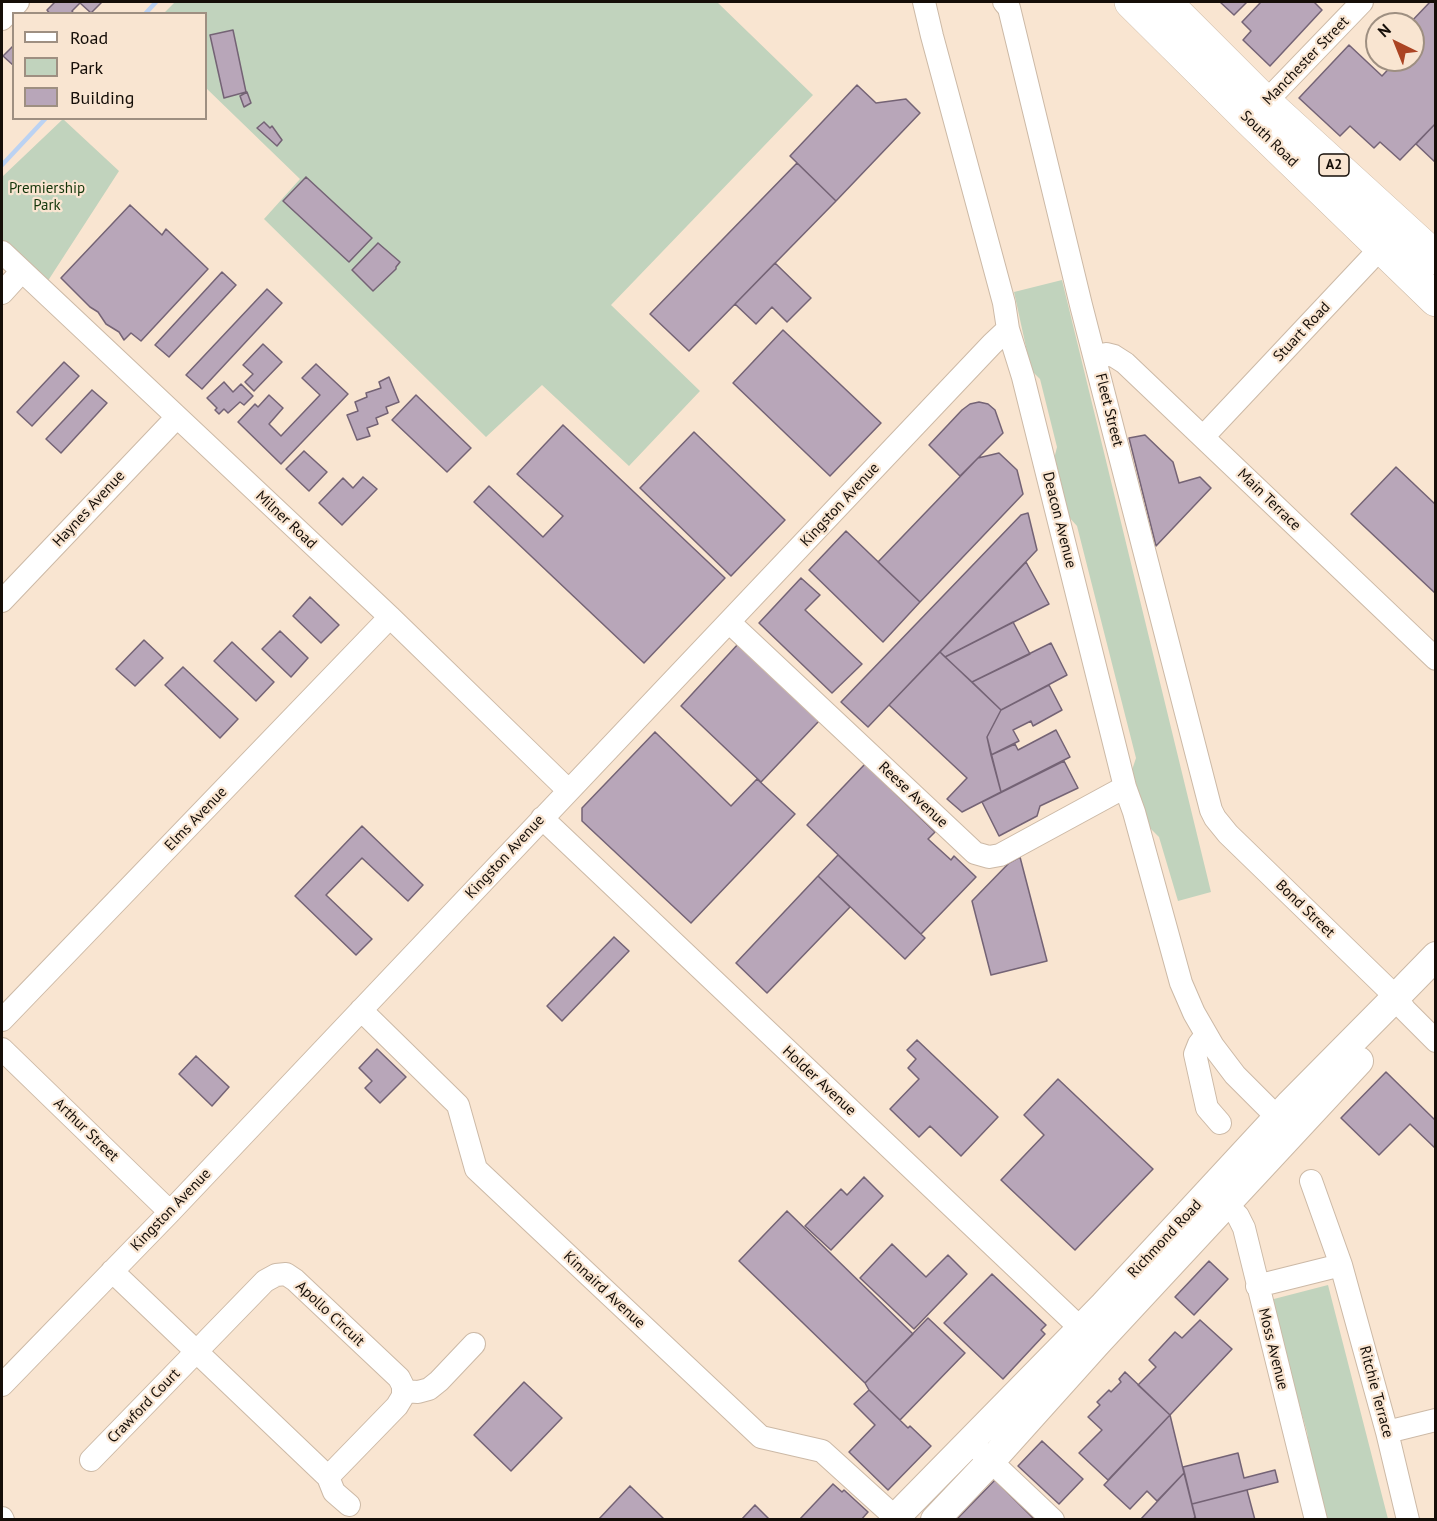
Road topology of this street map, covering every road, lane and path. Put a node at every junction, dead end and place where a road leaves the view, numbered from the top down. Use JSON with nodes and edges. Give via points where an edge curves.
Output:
{"nodes":[{"id":1,"x":18,"y":2,"type":"edge"},
{"id":2,"x":924,"y":2,"type":"edge"},
{"id":3,"x":1004,"y":2,"type":"edge"},
{"id":4,"x":1131,"y":2,"type":"edge"},
{"id":5,"x":1165,"y":2,"type":"edge"},
{"id":6,"x":1362,"y":2,"type":"edge"},
{"id":7,"x":2,"y":19,"type":"edge"},
{"id":8,"x":1257,"y":111,"type":"junction"},
{"id":9,"x":1391,"y":237,"type":"junction"},
{"id":10,"x":2,"y":252,"type":"edge"},
{"id":11,"x":1436,"y":258,"type":"edge"},
{"id":12,"x":22,"y":271,"type":"junction"},
{"id":13,"x":2,"y":293,"type":"edge"},
{"id":14,"x":1435,"y":299,"type":"edge"},
{"id":15,"x":1008,"y":329,"type":"junction"},
{"id":16,"x":1096,"y":357,"type":"junction"},
{"id":17,"x":177,"y":417,"type":"junction"},
{"id":18,"x":1203,"y":437,"type":"junction"},
{"id":19,"x":2,"y":601,"type":"edge"},
{"id":20,"x":390,"y":617,"type":"junction"},
{"id":21,"x":729,"y":622,"type":"junction"},
{"id":22,"x":1436,"y":658,"type":"edge"},
{"id":23,"x":1125,"y":787,"type":"junction"},
{"id":24,"x":568,"y":790,"type":"junction"},
{"id":25,"x":542,"y":818,"type":"junction"},
{"id":26,"x":1215,"y":818,"type":"joint"},
{"id":27,"x":1436,"y":956,"type":"edge"},
{"id":28,"x":1436,"y":978,"type":"edge"},
{"id":29,"x":1401,"y":1004,"type":"junction"},
{"id":30,"x":362,"y":1010,"type":"junction"},
{"id":31,"x":2,"y":1020,"type":"edge"},
{"id":32,"x":1206,"y":1035,"type":"junction"},
{"id":33,"x":1436,"y":1041,"type":"edge"},
{"id":34,"x":2,"y":1049,"type":"edge"},
{"id":35,"x":1220,"y":1123,"type":"dead end"},
{"id":36,"x":1285,"y":1125,"type":"junction"},
{"id":37,"x":1311,"y":1181,"type":"dead end"},
{"id":38,"x":1219,"y":1196,"type":"junction"},
{"id":39,"x":170,"y":1212,"type":"junction"},
{"id":40,"x":1341,"y":1265,"type":"junction"},
{"id":41,"x":112,"y":1271,"type":"junction"},
{"id":42,"x":1257,"y":1286,"type":"junction"},
{"id":43,"x":1089,"y":1335,"type":"junction"},
{"id":44,"x":474,"y":1344,"type":"dead end"},
{"id":45,"x":197,"y":1352,"type":"junction"},
{"id":46,"x":2,"y":1385,"type":"edge"},
{"id":47,"x":403,"y":1391,"type":"junction"},
{"id":48,"x":1436,"y":1420,"type":"edge"},
{"id":49,"x":1387,"y":1432,"type":"junction"},
{"id":50,"x":970,"y":1442,"type":"junction"},
{"id":51,"x":91,"y":1460,"type":"dead end"},
{"id":52,"x":991,"y":1461,"type":"junction"},
{"id":53,"x":328,"y":1477,"type":"junction"},
{"id":54,"x":349,"y":1505,"type":"dead end"},
{"id":55,"x":896,"y":1519,"type":"edge"},
{"id":56,"x":935,"y":1520,"type":"edge"},
{"id":57,"x":1053,"y":1520,"type":"edge"},
{"id":58,"x":1316,"y":1520,"type":"edge"},
{"id":59,"x":1408,"y":1520,"type":"edge"}],
"edges":[{"from":1,"to":7,"type":"street"},
{"from":2,"to":15,"type":"street","name":"Deacon Avenue"},
{"from":3,"to":16,"type":"street","name":"Fleet Street","via":[[1009,8]]},
{"from":4,"to":8,"type":"highway","name":"South Road","number":"A2"},
{"from":5,"to":8,"type":"highway","name":"South Road","number":"A2"},
{"from":6,"to":8,"type":"street","name":"Manchester Street"},
{"from":8,"to":9,"type":"highway","name":"South Road","number":"A2"},
{"from":9,"to":11,"type":"highway","name":"South Road","number":"A2"},
{"from":9,"to":14,"type":"highway","name":"South Road","number":"A2"},
{"from":9,"to":18,"type":"street","name":"Stuart Road"},
{"from":10,"to":12,"type":"street","name":"Milner Road"},
{"from":12,"to":13,"type":"street"},
{"from":12,"to":17,"type":"street","name":"Milner Road"},
{"from":15,"to":21,"type":"street","name":"Kingston Avenue"},
{"from":15,"to":23,"type":"street","name":"Deacon Avenue"},
{"from":16,"to":18,"type":"street","name":"Main Terrace","via":[[1106,354],[1125,363]]},
{"from":16,"to":26,"type":"street","name":"Fleet Street"},
{"from":17,"to":19,"type":"street","name":"Haynes Avenue"},
{"from":17,"to":20,"type":"street","name":"Milner Road"},
{"from":18,"to":22,"type":"street","name":"Main Terrace"},
{"from":20,"to":24,"type":"street","name":"Milner Road"},
{"from":20,"to":31,"type":"street","name":"Elms Avenue"},
{"from":21,"to":23,"type":"street","name":"Reese Avenue","via":[[975,853],[1000,855]]},
{"from":21,"to":24,"type":"street","name":"Kingston Avenue"},
{"from":23,"to":32,"type":"street","name":"Deacon Avenue","via":[[1181,982]]},
{"from":24,"to":25,"type":"street","name":"Kingston Avenue"},
{"from":25,"to":30,"type":"street","name":"Kingston Avenue"},
{"from":25,"to":43,"type":"street","name":"Holder Avenue"},
{"from":26,"to":29,"type":"street","name":"Bond Street"},
{"from":27,"to":29,"type":"main road","name":"Richmond Road"},
{"from":28,"to":29,"type":"main road","name":"Richmond Road"},
{"from":29,"to":33,"type":"street","name":"Bond Street"},
{"from":29,"to":36,"type":"main road","name":"Richmond Road"},
{"from":30,"to":39,"type":"street","name":"Kingston Avenue"},
{"from":30,"to":55,"type":"street","name":"Kinnaird Avenue","via":[[458,1105],[476,1170],[761,1437],[822,1451]]},
{"from":32,"to":35,"type":"street","via":[[1195,1054],[1207,1108]]},
{"from":32,"to":36,"type":"street","name":"Deacon Avenue","via":[[1234,1075]]},
{"from":34,"to":39,"type":"street","name":"Arthur Street"},
{"from":36,"to":38,"type":"main road","name":"Richmond Road"},
{"from":37,"to":40,"type":"street","name":"Ritchie Terrace"},
{"from":38,"to":42,"type":"street","name":"Moss Avenue","via":[[1244,1228]]},
{"from":38,"to":43,"type":"main road","name":"Richmond Road"},
{"from":39,"to":41,"type":"street","name":"Kingston Avenue"},
{"from":40,"to":42,"type":"street"},
{"from":40,"to":49,"type":"street","name":"Ritchie Terrace"},
{"from":41,"to":45,"type":"street"},
{"from":41,"to":46,"type":"street","name":"Kingston Avenue"},
{"from":42,"to":58,"type":"street","name":"Moss Avenue"},
{"from":43,"to":50,"type":"main road","name":"Richmond Road"},
{"from":43,"to":52,"type":"main road","name":"Richmond Road"},
{"from":44,"to":47,"type":"street","via":[[429,1389]]},
{"from":45,"to":47,"type":"street","name":"Apollo Circuit","via":[[265,1281],[286,1274],[399,1378]]},
{"from":45,"to":51,"type":"street","name":"Crawford Court"},
{"from":45,"to":53,"type":"street"},
{"from":47,"to":53,"type":"street","via":[[397,1406]]},
{"from":48,"to":49,"type":"street"},
{"from":49,"to":59,"type":"street","name":"Ritchie Terrace"},
{"from":50,"to":52,"type":"street"},
{"from":50,"to":55,"type":"main road","name":"Richmond Road"},
{"from":52,"to":56,"type":"main road","name":"Richmond Road"},
{"from":52,"to":57,"type":"street"},
{"from":53,"to":54,"type":"street","via":[[334,1492]]}]}
